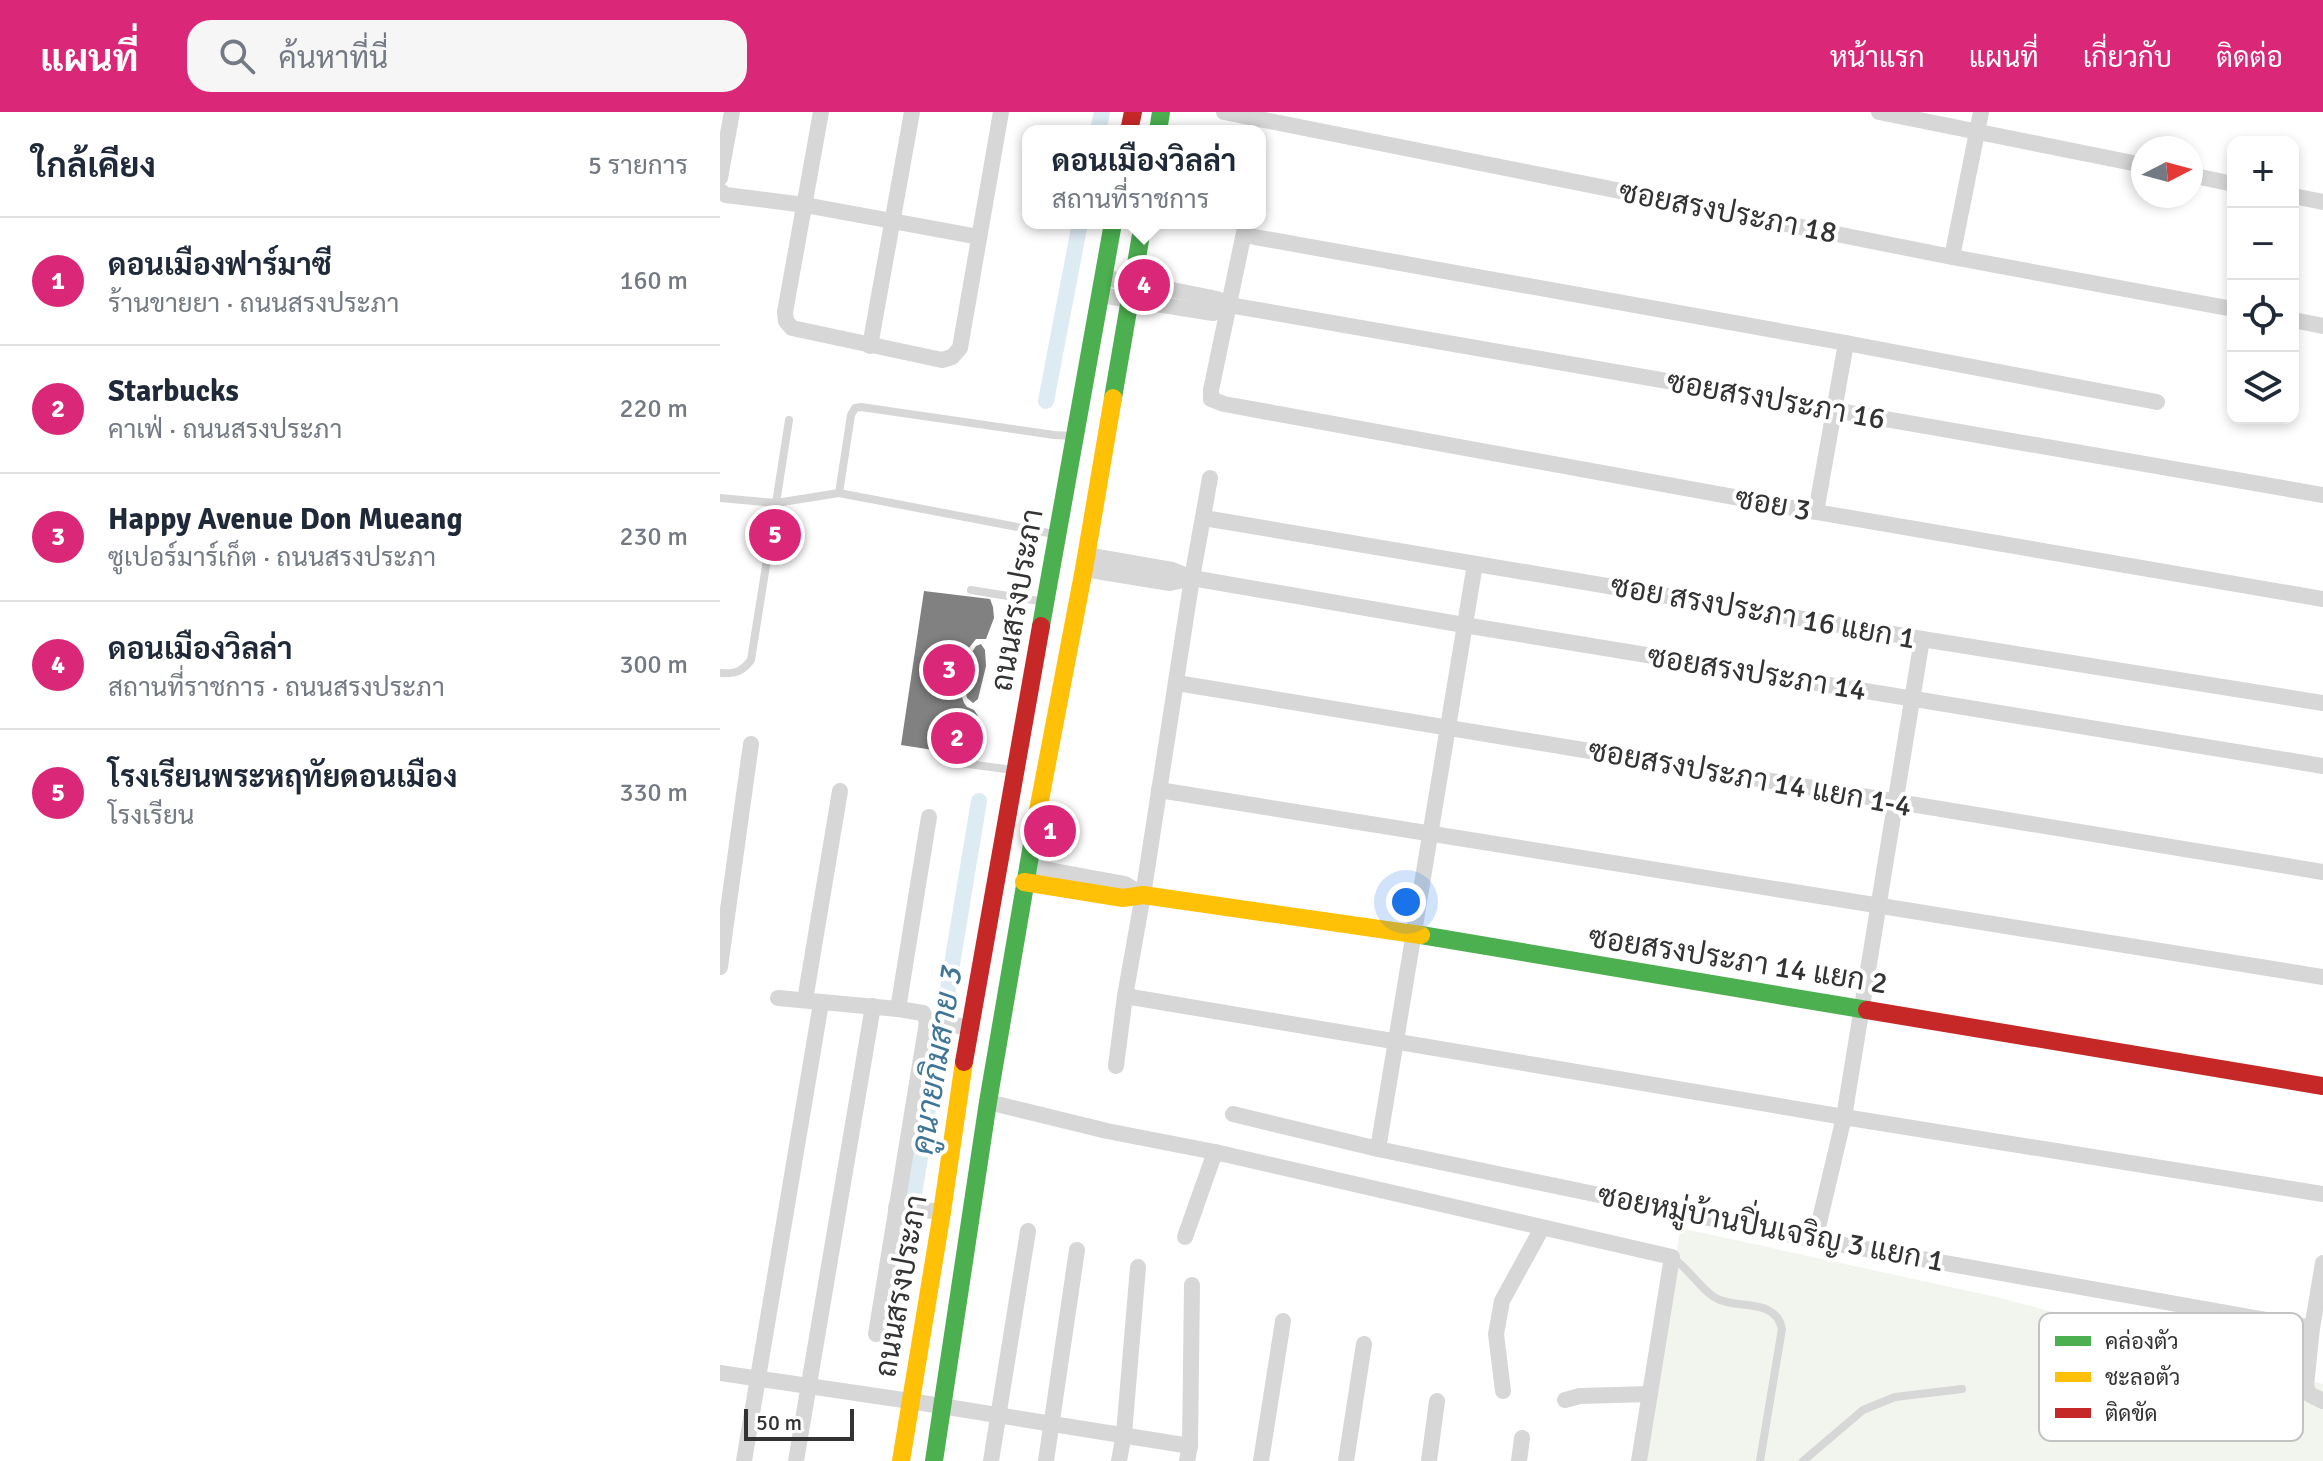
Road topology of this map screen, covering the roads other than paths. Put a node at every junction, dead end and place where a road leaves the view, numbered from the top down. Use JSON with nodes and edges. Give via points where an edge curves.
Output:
{"nodes":[{"id":1,"x":732,"y":112,"type":"edge"},
{"id":2,"x":821,"y":112,"type":"edge"},
{"id":3,"x":912,"y":112,"type":"edge"},
{"id":4,"x":1001,"y":112,"type":"edge"},
{"id":5,"x":1224,"y":112,"type":"edge"},
{"id":6,"x":1879,"y":112,"type":"edge"},
{"id":7,"x":1981,"y":112,"type":"edge"},
{"id":8,"x":1978,"y":131,"type":"junction"},
{"id":9,"x":2131,"y":163,"type":"edge"},
{"id":10,"x":720,"y":178,"type":"edge"},
{"id":11,"x":2203,"y":178,"type":"edge"},
{"id":12,"x":2227,"y":183,"type":"edge"},
{"id":13,"x":720,"y":191,"type":"edge"},
{"id":14,"x":2299,"y":197,"type":"edge"},
{"id":15,"x":2323,"y":202,"type":"edge"},
{"id":16,"x":805,"y":205,"type":"junction"},
{"id":17,"x":893,"y":220,"type":"junction"},
{"id":18,"x":1112,"y":229,"type":"edge"},
{"id":19,"x":1142,"y":229,"type":"edge"},
{"id":20,"x":1245,"y":229,"type":"edge"},
{"id":21,"x":979,"y":237,"type":"junction"},
{"id":22,"x":1952,"y":257,"type":"junction"},
{"id":23,"x":1102,"y":286,"type":"junction"},
{"id":24,"x":1132,"y":291,"type":"junction"},
{"id":25,"x":1229,"y":305,"type":"junction"},
{"id":26,"x":2227,"y":308,"type":"edge"},
{"id":27,"x":2299,"y":321,"type":"edge"},
{"id":28,"x":2323,"y":326,"type":"edge"},
{"id":29,"x":1846,"y":343,"type":"junction"},
{"id":30,"x":870,"y":346,"type":"junction"},
{"id":31,"x":2157,"y":402,"type":"dead end"},
{"id":32,"x":1833,"y":410,"type":"junction"},
{"id":33,"x":789,"y":420,"type":"dead end"},
{"id":34,"x":1074,"y":436,"type":"junction"},
{"id":35,"x":1210,"y":478,"type":"dead end"},
{"id":36,"x":839,"y":493,"type":"junction"},
{"id":37,"x":2323,"y":495,"type":"edge"},
{"id":38,"x":720,"y":498,"type":"edge"},
{"id":39,"x":776,"y":503,"type":"junction"},
{"id":40,"x":1816,"y":512,"type":"junction"},
{"id":41,"x":1204,"y":518,"type":"junction"},
{"id":42,"x":1058,"y":535,"type":"junction"},
{"id":43,"x":1085,"y":562,"type":"junction"},
{"id":44,"x":1475,"y":564,"type":"junction"},
{"id":45,"x":1192,"y":578,"type":"junction"},
{"id":46,"x":971,"y":590,"type":"dead end"},
{"id":47,"x":2323,"y":599,"type":"edge"},
{"id":48,"x":1046,"y":602,"type":"junction"},
{"id":49,"x":1464,"y":625,"type":"junction"},
{"id":50,"x":1922,"y":639,"type":"junction"},
{"id":51,"x":720,"y":673,"type":"edge"},
{"id":52,"x":1177,"y":683,"type":"junction"},
{"id":53,"x":1912,"y":699,"type":"junction"},
{"id":54,"x":2323,"y":703,"type":"edge"},
{"id":55,"x":1449,"y":726,"type":"junction"},
{"id":56,"x":751,"y":744,"type":"dead end"},
{"id":57,"x":946,"y":761,"type":"dead end"},
{"id":58,"x":2323,"y":766,"type":"edge"},
{"id":59,"x":1015,"y":770,"type":"junction"},
{"id":60,"x":1159,"y":790,"type":"junction"},
{"id":61,"x":840,"y":791,"type":"dead end"},
{"id":62,"x":1895,"y":802,"type":"junction"},
{"id":63,"x":929,"y":817,"type":"dead end"},
{"id":64,"x":1430,"y":834,"type":"junction"},
{"id":65,"x":2323,"y":872,"type":"edge"},
{"id":66,"x":1025,"y":874,"type":"junction"},
{"id":67,"x":1143,"y":895,"type":"junction"},
{"id":68,"x":1878,"y":905,"type":"junction"},
{"id":69,"x":1413,"y":934,"type":"junction"},
{"id":70,"x":720,"y":967,"type":"edge"},
{"id":71,"x":2323,"y":977,"type":"edge"},
{"id":72,"x":1125,"y":996,"type":"junction"},
{"id":73,"x":778,"y":998,"type":"dead end"},
{"id":74,"x":813,"y":1001,"type":"junction"},
{"id":75,"x":873,"y":1006,"type":"junction"},
{"id":76,"x":1861,"y":1008,"type":"junction"},
{"id":77,"x":898,"y":1009,"type":"junction"},
{"id":78,"x":948,"y":1024,"type":"junction"},
{"id":79,"x":1397,"y":1042,"type":"junction"},
{"id":80,"x":1116,"y":1066,"type":"dead end"},
{"id":81,"x":2323,"y":1086,"type":"edge"},
{"id":82,"x":988,"y":1102,"type":"junction"},
{"id":83,"x":1233,"y":1114,"type":"dead end"},
{"id":84,"x":1844,"y":1117,"type":"junction"},
{"id":85,"x":1378,"y":1149,"type":"junction"},
{"id":86,"x":1215,"y":1152,"type":"junction"},
{"id":87,"x":2323,"y":1194,"type":"edge"},
{"id":88,"x":900,"y":1207,"type":"junction"},
{"id":89,"x":942,"y":1212,"type":"junction"},
{"id":90,"x":1542,"y":1228,"type":"junction"},
{"id":91,"x":1028,"y":1231,"type":"dead end"},
{"id":92,"x":1185,"y":1237,"type":"dead end"},
{"id":93,"x":1815,"y":1240,"type":"junction"},
{"id":94,"x":1077,"y":1250,"type":"dead end"},
{"id":95,"x":1672,"y":1257,"type":"junction"},
{"id":96,"x":2323,"y":1263,"type":"edge"},
{"id":97,"x":1138,"y":1267,"type":"dead end"},
{"id":98,"x":1192,"y":1285,"type":"dead end"},
{"id":99,"x":2227,"y":1313,"type":"edge"},
{"id":100,"x":1283,"y":1321,"type":"dead end"},
{"id":101,"x":2303,"y":1326,"type":"edge"},
{"id":102,"x":2312,"y":1328,"type":"junction"},
{"id":103,"x":876,"y":1334,"type":"dead end"},
{"id":104,"x":1364,"y":1344,"type":"dead end"},
{"id":105,"x":720,"y":1373,"type":"edge"},
{"id":106,"x":757,"y":1379,"type":"junction"},
{"id":107,"x":808,"y":1386,"type":"junction"},
{"id":108,"x":1962,"y":1389,"type":"dead end"},
{"id":109,"x":1503,"y":1391,"type":"dead end"},
{"id":110,"x":1650,"y":1394,"type":"junction"},
{"id":111,"x":1565,"y":1400,"type":"dead end"},
{"id":112,"x":910,"y":1401,"type":"junction"},
{"id":113,"x":1437,"y":1401,"type":"dead end"},
{"id":114,"x":2323,"y":1401,"type":"edge"},
{"id":115,"x":943,"y":1406,"type":"junction"},
{"id":116,"x":999,"y":1415,"type":"junction"},
{"id":117,"x":1051,"y":1424,"type":"junction"},
{"id":118,"x":1124,"y":1434,"type":"junction"},
{"id":119,"x":1522,"y":1438,"type":"dead end"},
{"id":120,"x":1189,"y":1454,"type":"edge"},
{"id":121,"x":744,"y":1461,"type":"edge"},
{"id":122,"x":796,"y":1461,"type":"edge"},
{"id":123,"x":901,"y":1461,"type":"edge"},
{"id":124,"x":934,"y":1461,"type":"edge"},
{"id":125,"x":991,"y":1461,"type":"edge"},
{"id":126,"x":1046,"y":1461,"type":"edge"},
{"id":127,"x":1119,"y":1461,"type":"edge"},
{"id":128,"x":1261,"y":1461,"type":"edge"},
{"id":129,"x":1346,"y":1461,"type":"edge"},
{"id":130,"x":1429,"y":1461,"type":"edge"},
{"id":131,"x":1519,"y":1461,"type":"edge"},
{"id":132,"x":1639,"y":1461,"type":"edge"},
{"id":133,"x":1760,"y":1461,"type":"edge"},
{"id":134,"x":1803,"y":1461,"type":"edge"}],
"edges":[{"from":1,"to":10,"type":"street"},
{"from":2,"to":16,"type":"street"},
{"from":3,"to":17,"type":"street"},
{"from":4,"to":21,"type":"street"},
{"from":5,"to":22,"type":"street","name":"ซอยสรงประภา 18"},
{"from":6,"to":8,"type":"street"},
{"from":7,"to":8,"type":"street"},
{"from":8,"to":9,"type":"street"},
{"from":8,"to":22,"type":"street"},
{"from":11,"to":12,"type":"street"},
{"from":13,"to":16,"type":"street"},
{"from":14,"to":15,"type":"street"},
{"from":16,"to":17,"type":"street"},
{"from":16,"to":30,"type":"street","via":[[786,321],[792,328]]},
{"from":17,"to":21,"type":"street"},
{"from":17,"to":30,"type":"street"},
{"from":18,"to":23,"type":"main road","name":"ถนนสรงประภา"},
{"from":19,"to":24,"type":"main road","name":"ถนนสรงประภา"},
{"from":20,"to":25,"type":"street"},
{"from":20,"to":29,"type":"street"},
{"from":21,"to":30,"type":"street","via":[[960,348],[952,357],[942,360]]},
{"from":22,"to":26,"type":"street","name":"ซอยสรงประภา 18"},
{"from":23,"to":24,"type":"street","name":"ซอยสรงประภา 16"},
{"from":23,"to":34,"type":"main road","name":"ถนนสรงประภา"},
{"from":24,"to":25,"type":"street","name":"ซอยสรงประภา 16","via":[[1217,299]]},
{"from":24,"to":43,"type":"main road","name":"ถนนสรงประภา"},
{"from":25,"to":32,"type":"street","name":"ซอยสรงประภา 16"},
{"from":25,"to":40,"type":"street","name":"ซอย 3","via":[[1211,390],[1211,399],[1224,404]]},
{"from":27,"to":28,"type":"street"},
{"from":29,"to":31,"type":"street"},
{"from":29,"to":32,"type":"street"},
{"from":32,"to":37,"type":"street","name":"ซอยสรงประภา 16"},
{"from":32,"to":40,"type":"street"},
{"from":33,"to":39,"type":"lane"},
{"from":34,"to":36,"type":"lane","via":[[855,408]]},
{"from":34,"to":42,"type":"main road","name":"ถนนสรงประภา"},
{"from":35,"to":41,"type":"street"},
{"from":36,"to":39,"type":"lane"},
{"from":36,"to":42,"type":"lane"},
{"from":38,"to":39,"type":"lane"},
{"from":39,"to":51,"type":"lane","via":[[751,660],[733,674]]},
{"from":40,"to":47,"type":"street","name":"ซอย 3"},
{"from":41,"to":44,"type":"street","name":"ซอย สรงประภา 16 แยก 1"},
{"from":41,"to":45,"type":"street"},
{"from":42,"to":48,"type":"main road","name":"ถนนสรงประภา"},
{"from":43,"to":45,"type":"street","name":"ซอยสรงประภา 14","via":[[1172,570]]},
{"from":43,"to":66,"type":"main road","name":"ถนนสรงประภา"},
{"from":44,"to":49,"type":"street"},
{"from":44,"to":50,"type":"street","name":"ซอย สรงประภา 16 แยก 1"},
{"from":45,"to":49,"type":"street","name":"ซอยสรงประภา 14"},
{"from":45,"to":52,"type":"street"},
{"from":46,"to":48,"type":"lane"},
{"from":48,"to":59,"type":"main road","name":"ถนนสรงประภา"},
{"from":49,"to":53,"type":"street","name":"ซอยสรงประภา 14"},
{"from":49,"to":55,"type":"street"},
{"from":50,"to":53,"type":"street"},
{"from":50,"to":54,"type":"street","name":"ซอย สรงประภา 16 แยก 1"},
{"from":52,"to":55,"type":"street","name":"ซอยสรงประภา 14 แยก 1-4"},
{"from":52,"to":60,"type":"street"},
{"from":53,"to":58,"type":"street","name":"ซอยสรงประภา 14"},
{"from":53,"to":62,"type":"street"},
{"from":55,"to":62,"type":"street","name":"ซอยสรงประภา 14 แยก 1-4"},
{"from":55,"to":64,"type":"street"},
{"from":56,"to":70,"type":"street"},
{"from":57,"to":59,"type":"lane"},
{"from":59,"to":78,"type":"main road","name":"ถนนสรงประภา"},
{"from":60,"to":64,"type":"street"},
{"from":60,"to":67,"type":"street"},
{"from":61,"to":74,"type":"street"},
{"from":62,"to":65,"type":"street","name":"ซอยสรงประภา 14 แยก 1-4"},
{"from":62,"to":68,"type":"street"},
{"from":63,"to":77,"type":"street"},
{"from":64,"to":68,"type":"street"},
{"from":64,"to":69,"type":"street"},
{"from":66,"to":67,"type":"main road","name":"ซอยสรงประภา 14 แยก 2","via":[[1123,898]]},
{"from":66,"to":82,"type":"main road","name":"ถนนสรงประภา"},
{"from":67,"to":69,"type":"main road","name":"ซอยสรงประภา 14 แยก 2"},
{"from":67,"to":72,"type":"street"},
{"from":68,"to":71,"type":"street"},
{"from":68,"to":76,"type":"street"},
{"from":69,"to":76,"type":"main road","name":"ซอยสรงประภา 14 แยก 2"},
{"from":69,"to":79,"type":"street"},
{"from":72,"to":79,"type":"street"},
{"from":72,"to":80,"type":"street"},
{"from":73,"to":74,"type":"street"},
{"from":74,"to":75,"type":"street"},
{"from":74,"to":106,"type":"street"},
{"from":75,"to":77,"type":"street"},
{"from":75,"to":107,"type":"street"},
{"from":76,"to":81,"type":"main road","name":"ซอยสรงประภา 14 แยก 2"},
{"from":76,"to":84,"type":"street"},
{"from":77,"to":78,"type":"street"},
{"from":78,"to":88,"type":"street"},
{"from":78,"to":89,"type":"main road","name":"ถนนสรงประภา"},
{"from":79,"to":84,"type":"street"},
{"from":79,"to":85,"type":"street"},
{"from":82,"to":86,"type":"street"},
{"from":82,"to":115,"type":"main road","name":"ถนนสรงประภา"},
{"from":83,"to":85,"type":"street","name":"ซอยหมู่บ้านปิ่นเจริญ 3 แยก 1"},
{"from":84,"to":87,"type":"street"},
{"from":84,"to":93,"type":"street"},
{"from":85,"to":93,"type":"street","name":"ซอยหมู่บ้านปิ่นเจริญ 3 แยก 1"},
{"from":86,"to":90,"type":"street"},
{"from":86,"to":92,"type":"street"},
{"from":88,"to":89,"type":"street"},
{"from":88,"to":103,"type":"street"},
{"from":89,"to":112,"type":"main road","name":"ถนนสรงประภา"},
{"from":90,"to":95,"type":"street"},
{"from":90,"to":109,"type":"street","via":[[1502,1301],[1496,1334]]},
{"from":91,"to":116,"type":"street"},
{"from":93,"to":99,"type":"street","name":"ซอยหมู่บ้านปิ่นเจริญ 3 แยก 1"},
{"from":94,"to":117,"type":"street"},
{"from":95,"to":110,"type":"street"},
{"from":95,"to":133,"type":"lane","via":[[1715,1298],[1773,1311],[1780,1319]]},
{"from":96,"to":102,"type":"street"},
{"from":97,"to":118,"type":"street"},
{"from":98,"to":120,"type":"street"},
{"from":100,"to":128,"type":"street"},
{"from":101,"to":102,"type":"street","name":"ซอยหมู่บ้านปิ่นเจริญ 3 แยก 1"},
{"from":102,"to":114,"type":"street","via":[[2306,1386],[2309,1394]]},
{"from":104,"to":129,"type":"street"},
{"from":105,"to":106,"type":"street"},
{"from":106,"to":107,"type":"street"},
{"from":106,"to":121,"type":"street"},
{"from":107,"to":112,"type":"street"},
{"from":107,"to":122,"type":"street"},
{"from":108,"to":134,"type":"lane","via":[[1895,1397],[1863,1410]]},
{"from":110,"to":111,"type":"street"},
{"from":110,"to":132,"type":"street"},
{"from":112,"to":115,"type":"street"},
{"from":112,"to":123,"type":"main road","name":"ถนนสรงประภา"},
{"from":113,"to":130,"type":"street"},
{"from":115,"to":116,"type":"street"},
{"from":115,"to":124,"type":"main road","name":"ถนนสรงประภา"},
{"from":116,"to":117,"type":"street"},
{"from":116,"to":125,"type":"street"},
{"from":117,"to":118,"type":"street"},
{"from":117,"to":126,"type":"street"},
{"from":118,"to":120,"type":"street"},
{"from":118,"to":127,"type":"street"},
{"from":119,"to":131,"type":"street"}]}
